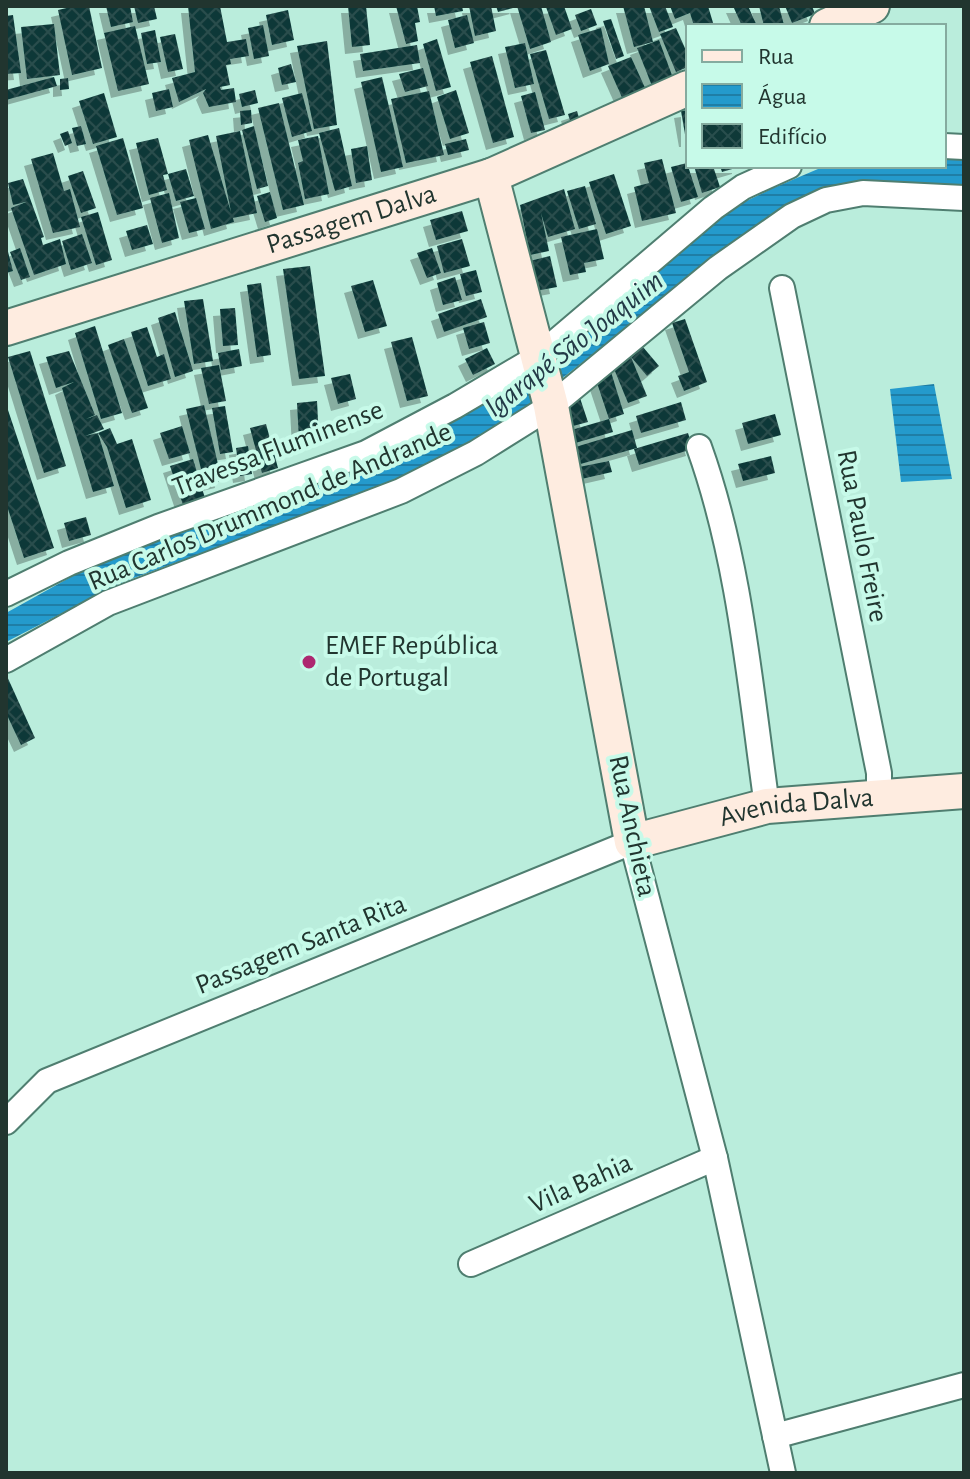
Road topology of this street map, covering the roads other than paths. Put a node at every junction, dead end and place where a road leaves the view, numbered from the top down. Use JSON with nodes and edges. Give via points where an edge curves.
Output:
{"nodes":[{"id":1,"x":872,"y":6,"type":"edge"},
{"id":2,"x":832,"y":24,"type":"edge"},
{"id":3,"x":686,"y":89,"type":"edge"},
{"id":4,"x":785,"y":168,"type":"edge"},
{"id":5,"x":491,"y":176,"type":"junction"},
{"id":6,"x":964,"y":198,"type":"edge"},
{"id":7,"x":782,"y":288,"type":"dead end"},
{"id":8,"x":6,"y":328,"type":"edge"},
{"id":9,"x":539,"y":359,"type":"junction"},
{"id":10,"x":550,"y":402,"type":"junction"},
{"id":11,"x":699,"y":447,"type":"dead end"},
{"id":12,"x":6,"y":594,"type":"edge"},
{"id":13,"x":6,"y":660,"type":"edge"},
{"id":14,"x":964,"y":791,"type":"edge"},
{"id":15,"x":879,"y":796,"type":"junction"},
{"id":16,"x":767,"y":806,"type":"junction"},
{"id":17,"x":632,"y":842,"type":"junction"},
{"id":18,"x":6,"y":1122,"type":"edge"},
{"id":19,"x":715,"y":1158,"type":"junction"},
{"id":20,"x":471,"y":1264,"type":"dead end"},
{"id":21,"x":964,"y":1385,"type":"edge"},
{"id":22,"x":775,"y":1436,"type":"junction"},
{"id":23,"x":783,"y":1473,"type":"edge"}],
"edges":[{"from":1,"to":2,"type":"street"},
{"from":3,"to":5,"type":"street","name":"Passagem Dalva"},
{"from":4,"to":9,"type":"street","name":"Travessa Fluminense","via":[[713,208]]},
{"from":5,"to":8,"type":"street","name":"Passagem Dalva"},
{"from":5,"to":9,"type":"street","name":"Rua Anchieta"},
{"from":6,"to":10,"type":"street","name":"Rua Carlos Drummond de Andrande","via":[[863,193],[826,200],[792,216]]},
{"from":7,"to":15,"type":"street","name":"Rua Paulo Freire","via":[[876,758]]},
{"from":9,"to":10,"type":"street","name":"Rua Anchieta"},
{"from":9,"to":12,"type":"street","name":"Travessa Fluminense","via":[[366,453],[145,532]]},
{"from":10,"to":13,"type":"street","name":"Rua Carlos Drummond de Andrande","via":[[476,453],[401,491],[108,603]]},
{"from":10,"to":17,"type":"street","name":"Rua Anchieta"},
{"from":11,"to":16,"type":"street","via":[[717,498],[737,600]]},
{"from":14,"to":15,"type":"street","name":"Avenida Dalva"},
{"from":15,"to":16,"type":"street","name":"Avenida Dalva"},
{"from":16,"to":17,"type":"street","name":"Avenida Dalva"},
{"from":17,"to":18,"type":"street","name":"Passagem Santa Rita","via":[[47,1081]]},
{"from":17,"to":19,"type":"street","name":"Rua Anchieta"},
{"from":19,"to":20,"type":"street","name":"Vila Bahia"},
{"from":19,"to":22,"type":"street","name":"Rua Anchieta"},
{"from":21,"to":22,"type":"street"},
{"from":22,"to":23,"type":"street","name":"Rua Anchieta"}]}
